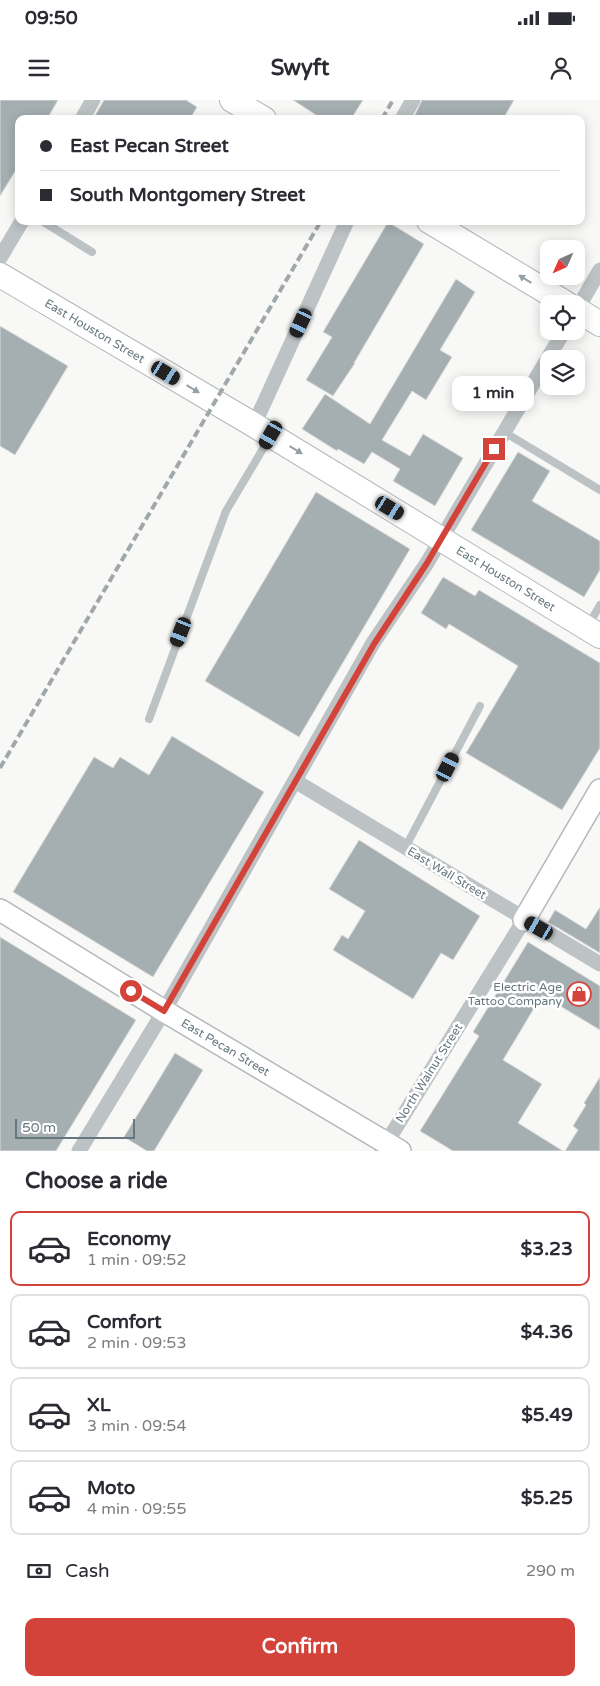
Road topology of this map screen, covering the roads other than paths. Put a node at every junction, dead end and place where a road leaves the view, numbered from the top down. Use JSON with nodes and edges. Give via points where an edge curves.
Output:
{"nodes":[{"id":1,"x":93,"y":100,"type":"edge"},
{"id":2,"x":232,"y":100,"type":"edge"},
{"id":3,"x":413,"y":100,"type":"edge"},
{"id":4,"x":84,"y":115,"type":"edge"},
{"id":5,"x":257,"y":115,"type":"edge"},
{"id":6,"x":404,"y":115,"type":"edge"},
{"id":7,"x":20,"y":225,"type":"edge"},
{"id":8,"x":48,"y":225,"type":"edge"},
{"id":9,"x":345,"y":225,"type":"edge"},
{"id":10,"x":436,"y":225,"type":"edge"},
{"id":11,"x":92,"y":252,"type":"dead end"},
{"id":12,"x":0,"y":258,"type":"edge"},
{"id":13,"x":600,"y":270,"type":"edge"},
{"id":14,"x":0,"y":275,"type":"edge"},
{"id":15,"x":551,"y":295,"type":"edge"},
{"id":16,"x":583,"y":295,"type":"edge"},
{"id":17,"x":585,"y":315,"type":"edge"},
{"id":18,"x":600,"y":324,"type":"edge"},
{"id":19,"x":559,"y":340,"type":"edge"},
{"id":20,"x":262,"y":430,"type":"junction"},
{"id":21,"x":504,"y":432,"type":"junction"},
{"id":22,"x":600,"y":490,"type":"edge"},
{"id":23,"x":441,"y":539,"type":"junction"},
{"id":24,"x":600,"y":605,"type":"edge"},
{"id":25,"x":594,"y":632,"type":"edge"},
{"id":26,"x":480,"y":706,"type":"dead end"},
{"id":27,"x":149,"y":719,"type":"dead end"},
{"id":28,"x":295,"y":781,"type":"junction"},
{"id":29,"x":600,"y":790,"type":"edge"},
{"id":30,"x":405,"y":848,"type":"junction"},
{"id":31,"x":0,"y":910,"type":"edge"},
{"id":32,"x":524,"y":920,"type":"junction"},
{"id":33,"x":600,"y":964,"type":"edge"},
{"id":34,"x":164,"y":1011,"type":"junction"},
{"id":35,"x":389,"y":1148,"type":"edge"},
{"id":36,"x":79,"y":1151,"type":"edge"}],
"edges":[{"from":1,"to":4,"type":"street"},
{"from":2,"to":5,"type":"main road"},
{"from":3,"to":6,"type":"street"},
{"from":7,"to":12,"type":"street"},
{"from":8,"to":11,"type":"lane"},
{"from":9,"to":20,"type":"street"},
{"from":15,"to":10,"type":"main road","one_way":true},
{"from":13,"to":16,"type":"street"},
{"from":14,"to":20,"type":"main road","name":"East Houston Street","one_way":true},
{"from":17,"to":18,"type":"main road"},
{"from":19,"to":21,"type":"street"},
{"from":20,"to":23,"type":"main road","name":"East Houston Street","one_way":true},
{"from":20,"to":27,"type":"lane","via":[[226,511]]},
{"from":21,"to":22,"type":"lane"},
{"from":21,"to":23,"type":"street"},
{"from":23,"to":25,"type":"main road","name":"East Houston Street"},
{"from":23,"to":28,"type":"street","via":[[374,644]]},
{"from":24,"to":25,"type":"lane"},
{"from":26,"to":30,"type":"lane"},
{"from":28,"to":30,"type":"street","name":"East Wall Street"},
{"from":28,"to":34,"type":"street"},
{"from":29,"to":32,"type":"street"},
{"from":30,"to":32,"type":"street","name":"East Wall Street"},
{"from":31,"to":34,"type":"street","name":"East Pecan Street"},
{"from":32,"to":33,"type":"street","name":"East Wall Street"},
{"from":32,"to":35,"type":"street","name":"North Walnut Street"},
{"from":34,"to":35,"type":"street","name":"East Pecan Street"},
{"from":34,"to":36,"type":"street"}]}
